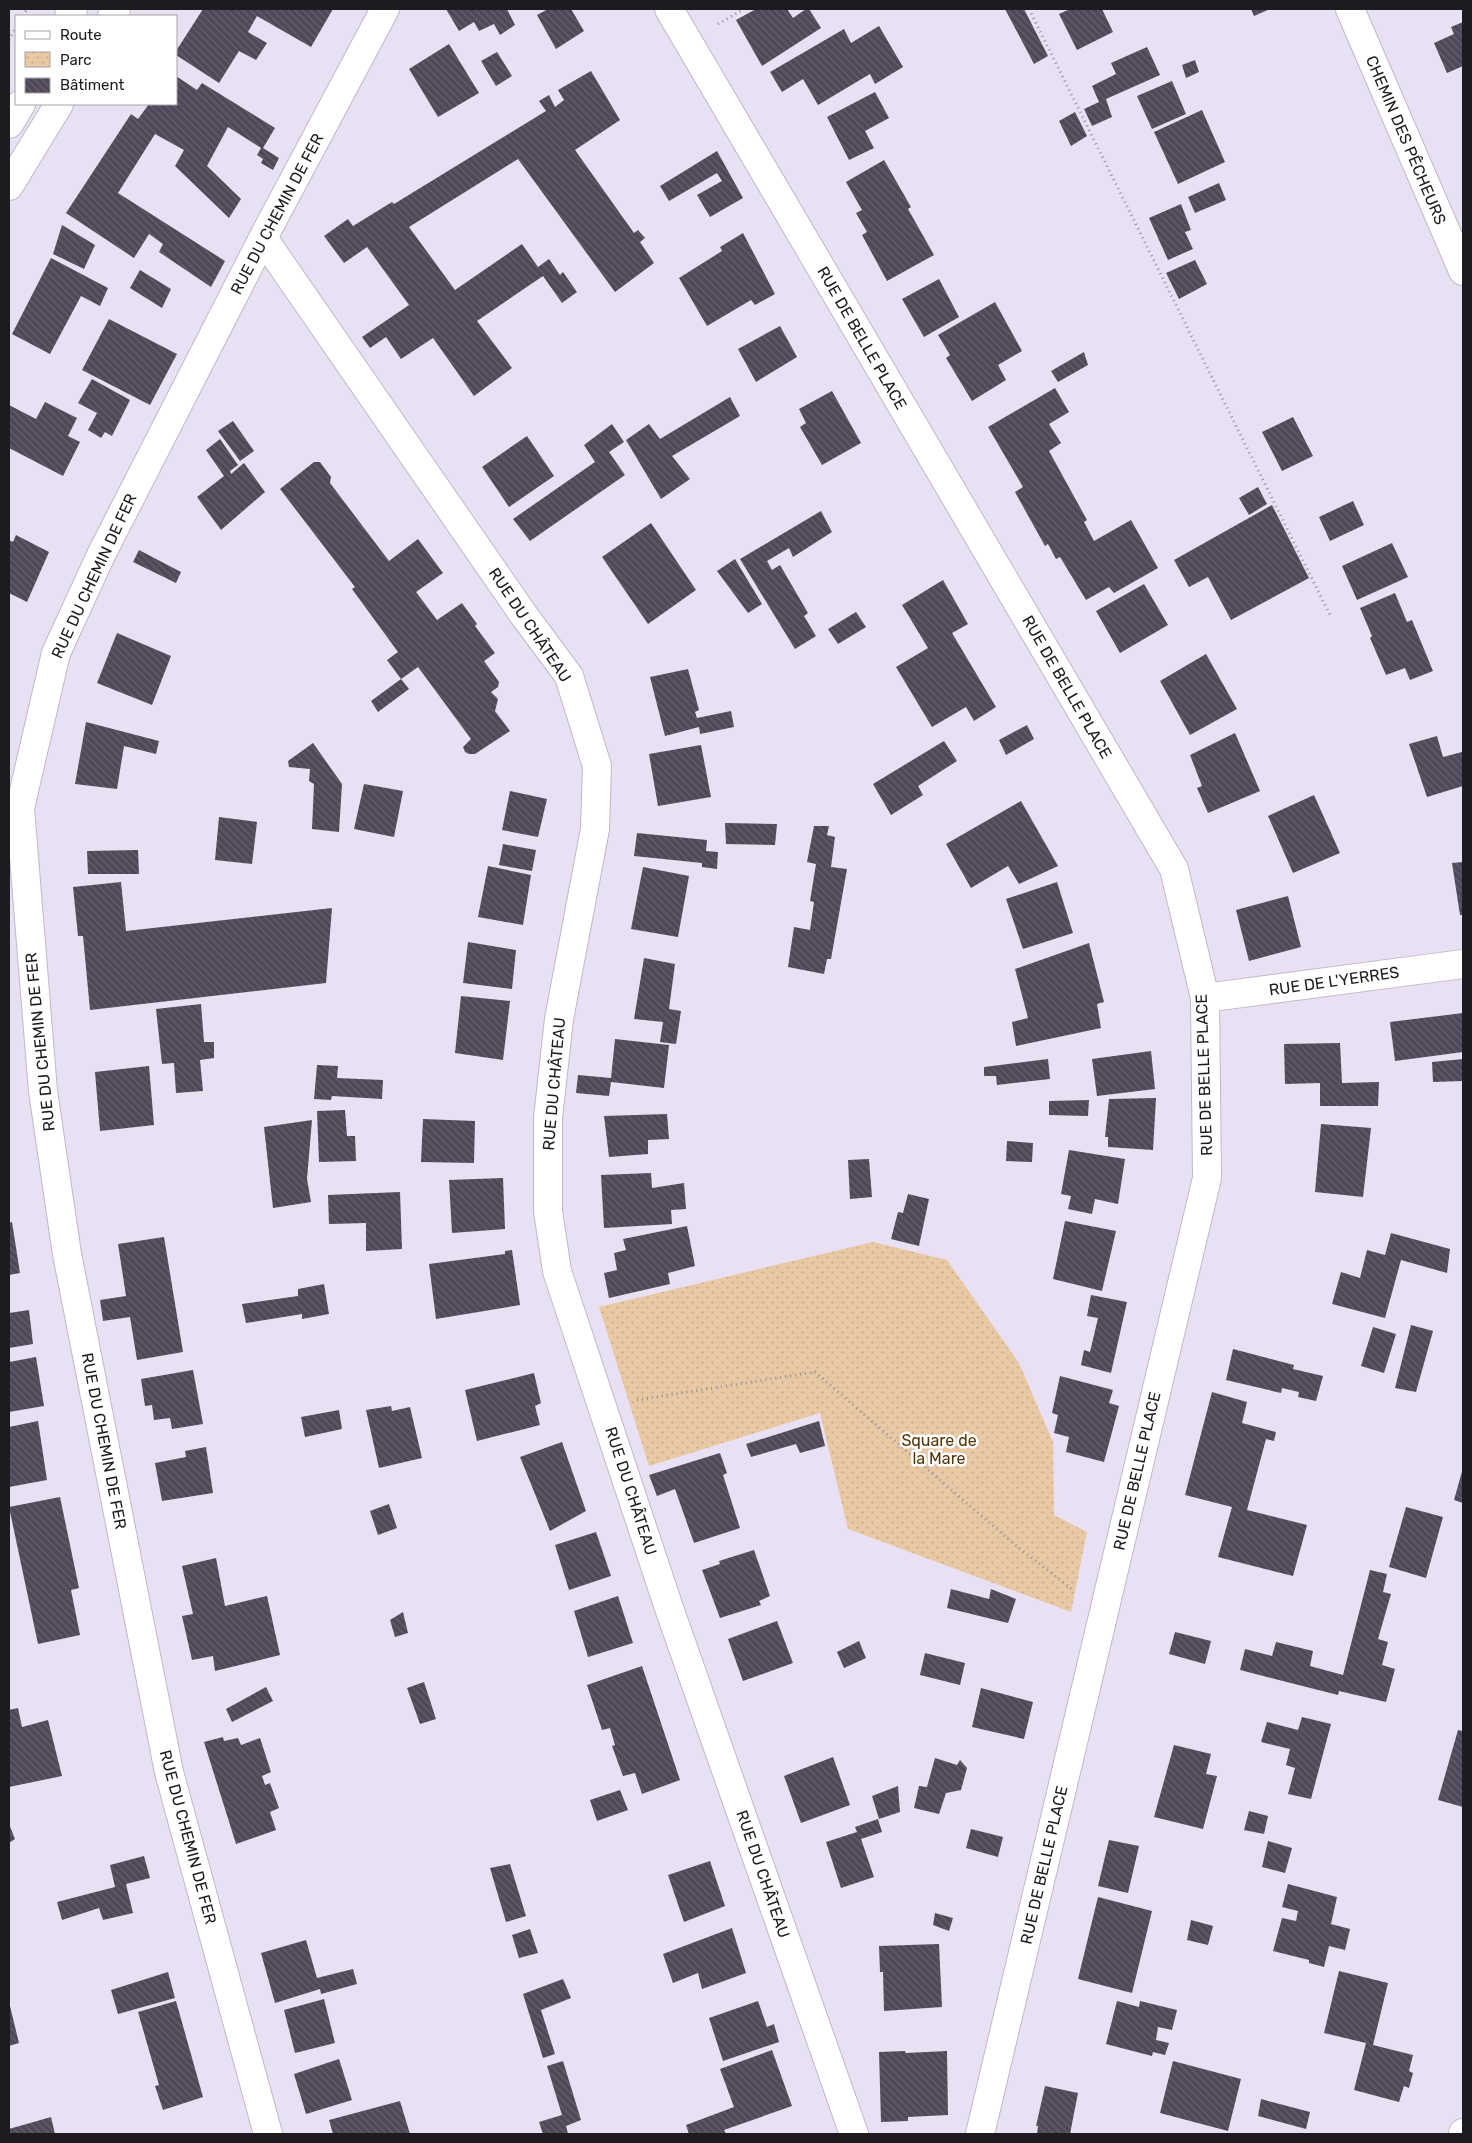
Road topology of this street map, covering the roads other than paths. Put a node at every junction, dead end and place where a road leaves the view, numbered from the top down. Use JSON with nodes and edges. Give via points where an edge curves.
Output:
{"nodes":[{"id":1,"x":386,"y":9,"type":"edge"},
{"id":2,"x":669,"y":9,"type":"edge"},
{"id":3,"x":1350,"y":9,"type":"edge"},
{"id":4,"x":20,"y":105,"type":"edge"},
{"id":5,"x":58,"y":105,"type":"edge"},
{"id":6,"x":9,"y":124,"type":"edge"},
{"id":7,"x":9,"y":186,"type":"edge"},
{"id":8,"x":263,"y":238,"type":"junction"},
{"id":9,"x":1463,"y":271,"type":"edge"},
{"id":10,"x":1463,"y":964,"type":"edge"},
{"id":11,"x":1205,"y":998,"type":"junction"},
{"id":12,"x":268,"y":2134,"type":"edge"},
{"id":13,"x":854,"y":2134,"type":"edge"},
{"id":14,"x":980,"y":2134,"type":"edge"}],
"edges":[{"from":1,"to":8,"type":"main road","name":"RUE DU CHEMIN DE FER"},
{"from":2,"to":11,"type":"main road","name":"RUE DE BELLE PLACE","via":[[1174,869]]},
{"from":3,"to":9,"type":"main road","name":"CHEMIN DES PÊCHEURS"},
{"from":4,"to":6,"type":"main road"},
{"from":5,"to":7,"type":"main road"},
{"from":8,"to":12,"type":"main road","name":"RUE DU CHEMIN DE FER","via":[[101,555],[56,654],[20,808],[43,1091],[67,1254],[169,1772]]},
{"from":8,"to":13,"type":"main road","name":"RUE DU CHÂTEAU","via":[[569,676],[597,766],[595,829],[559,1019],[548,1118],[548,1211],[557,1271],[670,1608]]},
{"from":10,"to":11,"type":"main road","name":"RUE DE L'YERRES"},
{"from":11,"to":14,"type":"main road","name":"RUE DE BELLE PLACE","via":[[1207,1178]]}]}
